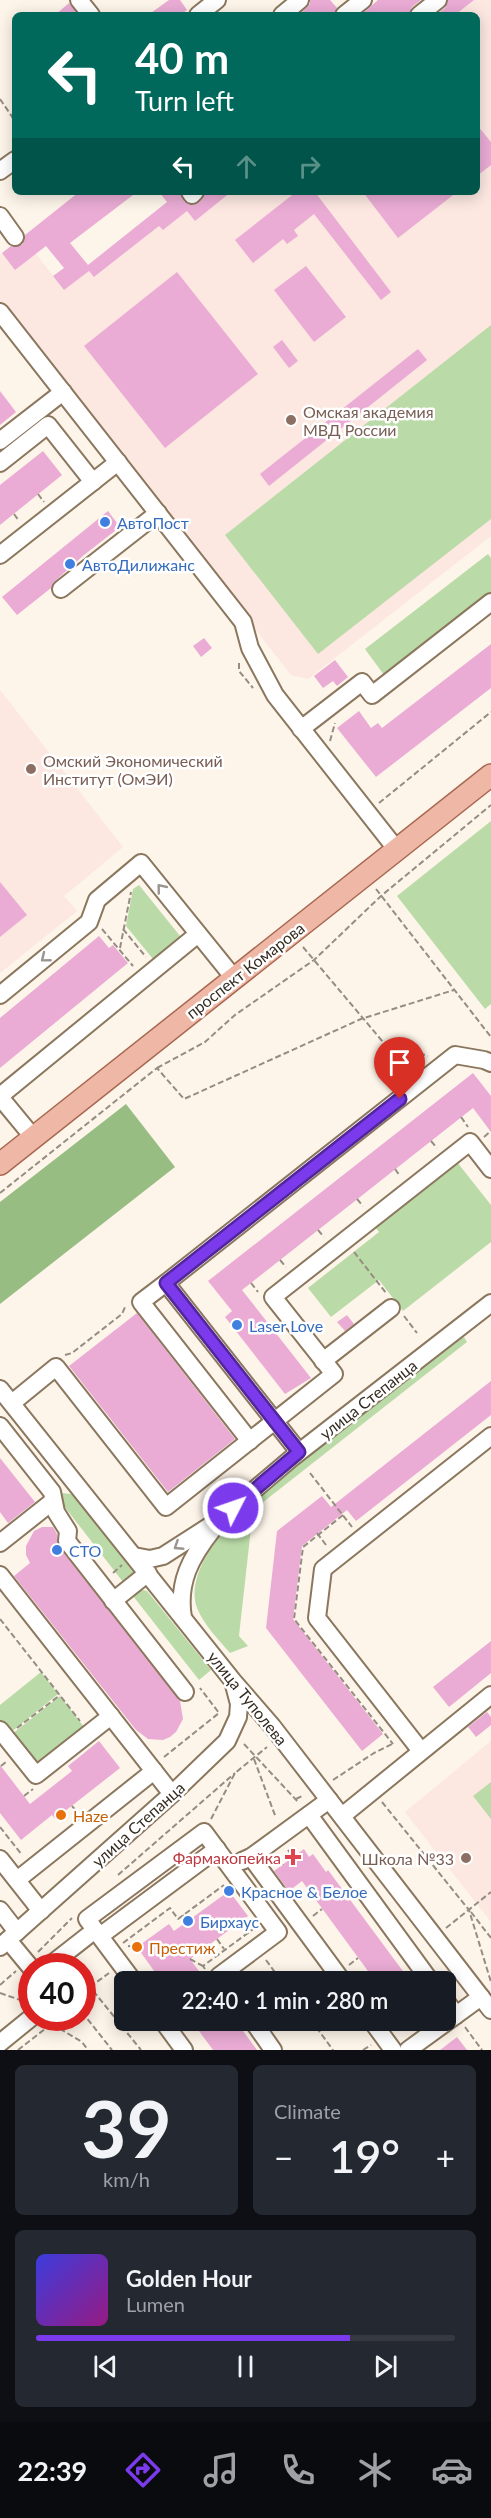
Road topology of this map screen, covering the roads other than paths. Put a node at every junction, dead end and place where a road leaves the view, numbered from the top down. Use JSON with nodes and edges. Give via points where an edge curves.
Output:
{"nodes":[{"id":1,"x":79,"y":0,"type":"edge"},
{"id":2,"x":217,"y":0,"type":"edge"},
{"id":3,"x":300,"y":0,"type":"edge"},
{"id":4,"x":363,"y":0,"type":"edge"},
{"id":5,"x":438,"y":0,"type":"edge"},
{"id":6,"x":196,"y":9,"type":"edge"},
{"id":7,"x":345,"y":10,"type":"edge"},
{"id":8,"x":89,"y":12,"type":"edge"},
{"id":9,"x":286,"y":12,"type":"edge"},
{"id":10,"x":423,"y":12,"type":"edge"},
{"id":11,"x":0,"y":216,"type":"edge"},
{"id":12,"x":15,"y":237,"type":"dead end"},
{"id":13,"x":0,"y":312,"type":"edge"},
{"id":14,"x":63,"y":392,"type":"junction"},
{"id":15,"x":0,"y":441,"type":"edge"},
{"id":16,"x":118,"y":462,"type":"junction"},
{"id":17,"x":0,"y":463,"type":"edge"},
{"id":18,"x":93,"y":482,"type":"junction"},
{"id":19,"x":158,"y":513,"type":"junction"},
{"id":20,"x":0,"y":555,"type":"edge"},
{"id":21,"x":61,"y":589,"type":"dead end"},
{"id":22,"x":491,"y":602,"type":"edge"},
{"id":23,"x":301,"y":729,"type":"junction"},
{"id":24,"x":491,"y":775,"type":"edge"},
{"id":25,"x":397,"y":850,"type":"junction"},
{"id":26,"x":198,"y":934,"type":"junction"},
{"id":27,"x":234,"y":978,"type":"junction"},
{"id":28,"x":0,"y":995,"type":"edge"},
{"id":29,"x":491,"y":1064,"type":"edge"},
{"id":30,"x":0,"y":1096,"type":"edge"},
{"id":31,"x":33,"y":1137,"type":"junction"},
{"id":32,"x":0,"y":1164,"type":"edge"},
{"id":33,"x":491,"y":1169,"type":"edge"},
{"id":34,"x":166,"y":1283,"type":"junction"},
{"id":35,"x":491,"y":1302,"type":"edge"},
{"id":36,"x":394,"y":1306,"type":"road end"},
{"id":37,"x":323,"y":1361,"type":"junction"},
{"id":38,"x":0,"y":1389,"type":"edge"},
{"id":39,"x":12,"y":1403,"type":"junction"},
{"id":40,"x":275,"y":1421,"type":"junction"},
{"id":41,"x":0,"y":1426,"type":"edge"},
{"id":42,"x":491,"y":1436,"type":"edge"},
{"id":43,"x":250,"y":1441,"type":"junction"},
{"id":44,"x":299,"y":1452,"type":"junction"},
{"id":45,"x":71,"y":1477,"type":"junction"},
{"id":46,"x":52,"y":1497,"type":"junction"},
{"id":47,"x":219,"y":1520,"type":"junction"},
{"id":48,"x":0,"y":1543,"type":"edge"},
{"id":49,"x":134,"y":1556,"type":"junction"},
{"id":50,"x":148,"y":1574,"type":"junction"},
{"id":51,"x":0,"y":1575,"type":"edge"},
{"id":52,"x":113,"y":1601,"type":"junction"},
{"id":53,"x":184,"y":1619,"type":"junction"},
{"id":54,"x":233,"y":1681,"type":"junction"},
{"id":55,"x":185,"y":1692,"type":"dead end"},
{"id":56,"x":491,"y":1695,"type":"edge"},
{"id":57,"x":111,"y":1716,"type":"junction"},
{"id":58,"x":276,"y":1731,"type":"junction"},
{"id":59,"x":5,"y":1732,"type":"edge"},
{"id":60,"x":237,"y":1735,"type":"junction"},
{"id":61,"x":421,"y":1751,"type":"junction"},
{"id":62,"x":153,"y":1769,"type":"junction"},
{"id":63,"x":172,"y":1794,"type":"junction"},
{"id":64,"x":325,"y":1794,"type":"junction"},
{"id":65,"x":309,"y":1815,"type":"junction"},
{"id":66,"x":342,"y":1816,"type":"junction"},
{"id":67,"x":217,"y":1850,"type":"junction"},
{"id":68,"x":251,"y":1857,"type":"junction"},
{"id":69,"x":0,"y":1859,"type":"edge"},
{"id":70,"x":230,"y":1873,"type":"junction"},
{"id":71,"x":17,"y":1880,"type":"junction"},
{"id":72,"x":0,"y":1910,"type":"edge"},
{"id":73,"x":41,"y":1911,"type":"junction"},
{"id":74,"x":98,"y":1933,"type":"junction"},
{"id":75,"x":9,"y":1940,"type":"edge"},
{"id":76,"x":19,"y":1953,"type":"edge"},
{"id":77,"x":68,"y":1953,"type":"edge"},
{"id":78,"x":126,"y":1971,"type":"edge"},
{"id":79,"x":226,"y":1971,"type":"edge"},
{"id":80,"x":342,"y":1971,"type":"edge"},
{"id":81,"x":424,"y":1971,"type":"edge"},
{"id":82,"x":486,"y":2004,"type":"edge"},
{"id":83,"x":456,"y":2015,"type":"edge"},
{"id":84,"x":18,"y":2028,"type":"edge"},
{"id":85,"x":170,"y":2031,"type":"edge"},
{"id":86,"x":260,"y":2031,"type":"edge"},
{"id":87,"x":379,"y":2031,"type":"edge"},
{"id":88,"x":434,"y":2031,"type":"edge"},
{"id":89,"x":0,"y":2043,"type":"edge"},
{"id":90,"x":184,"y":2050,"type":"edge"},
{"id":91,"x":273,"y":2050,"type":"edge"},
{"id":92,"x":393,"y":2050,"type":"edge"},
{"id":93,"x":408,"y":2050,"type":"edge"}],
"edges":[{"from":1,"to":8,"type":"street"},
{"from":2,"to":6,"type":"street"},
{"from":3,"to":9,"type":"street"},
{"from":4,"to":7,"type":"street"},
{"from":5,"to":10,"type":"street"},
{"from":11,"to":12,"type":"street"},
{"from":13,"to":14,"type":"street"},
{"from":14,"to":15,"type":"street"},
{"from":14,"to":16,"type":"street"},
{"from":16,"to":18,"type":"street"},
{"from":16,"to":19,"type":"street"},
{"from":17,"to":18,"type":"street","via":[[48,425]]},
{"from":18,"to":20,"type":"street"},
{"from":19,"to":21,"type":"street"},
{"from":19,"to":23,"type":"street","via":[[243,622],[250,648],[275,695]]},
{"from":22,"to":23,"type":"street","via":[[372,695],[362,682]]},
{"from":23,"to":25,"type":"street"},
{"from":24,"to":25,"type":"main road","name":"проспект Комарова"},
{"from":25,"to":27,"type":"main road","name":"проспект Комарова"},
{"from":26,"to":27,"type":"street"},
{"from":26,"to":28,"type":"street","one_way":true,"via":[[141,864],[97,900],[89,922]]},
{"from":26,"to":30,"type":"street"},
{"from":27,"to":31,"type":"main road","name":"проспект Комарова"},
{"from":29,"to":34,"type":"street","via":[[455,1055]]},
{"from":30,"to":31,"type":"street"},
{"from":31,"to":32,"type":"main road","name":"проспект Комарова"},
{"from":33,"to":37,"type":"street","via":[[470,1142],[273,1297]]},
{"from":34,"to":40,"type":"street"},
{"from":34,"to":43,"type":"street","via":[[141,1302]]},
{"from":35,"to":44,"type":"street","name":"улица Степанца"},
{"from":36,"to":37,"type":"street"},
{"from":37,"to":40,"type":"street","via":[[334,1374]]},
{"from":38,"to":39,"type":"street","name":"улица Туполева"},
{"from":39,"to":43,"type":"street","via":[[56,1367],[166,1507]]},
{"from":39,"to":45,"type":"street","name":"улица Туполева"},
{"from":40,"to":43,"type":"street"},
{"from":40,"to":44,"type":"street"},
{"from":41,"to":46,"type":"street"},
{"from":42,"to":61,"type":"street","via":[[323,1569],[317,1618]]},
{"from":44,"to":47,"type":"street","name":"улица Степанца"},
{"from":45,"to":46,"type":"street"},
{"from":45,"to":49,"type":"street","name":"улица Туполева"},
{"from":46,"to":48,"type":"street"},
{"from":46,"to":52,"type":"street","via":[[68,1531],[67,1541]]},
{"from":47,"to":49,"type":"street","name":"улица Степанца","one_way":true,"via":[[163,1556]]},
{"from":47,"to":53,"type":"street","name":"улица Степанца","via":[[186,1570],[181,1590]]},
{"from":49,"to":50,"type":"street","name":"улица Туполева"},
{"from":50,"to":52,"type":"street"},
{"from":50,"to":53,"type":"street","name":"улица Туполева"},
{"from":51,"to":57,"type":"street"},
{"from":52,"to":55,"type":"street"},
{"from":53,"to":54,"type":"street","name":"улица Туполева"},
{"from":54,"to":58,"type":"street","name":"улица Туполева"},
{"from":54,"to":60,"type":"street","name":"улица Степанца","via":[[239,1704]]},
{"from":56,"to":61,"type":"street"},
{"from":57,"to":59,"type":"street","via":[[36,1775]]},
{"from":57,"to":62,"type":"street"},
{"from":58,"to":60,"type":"street","via":[[252,1721]]},
{"from":58,"to":64,"type":"street","name":"улица Туполева"},
{"from":60,"to":63,"type":"street","name":"улица Степанца"},
{"from":61,"to":66,"type":"street"},
{"from":62,"to":63,"type":"street"},
{"from":62,"to":71,"type":"street"},
{"from":63,"to":73,"type":"street","name":"улица Степанца"},
{"from":64,"to":65,"type":"street"},
{"from":64,"to":66,"type":"street","name":"улица Туполева"},
{"from":65,"to":68,"type":"street"},
{"from":65,"to":81,"type":"street"},
{"from":66,"to":82,"type":"street","name":"улица Туполева"},
{"from":67,"to":70,"type":"street"},
{"from":67,"to":74,"type":"street"},
{"from":67,"to":74,"type":"street","via":[[204,1832],[87,1919]]},
{"from":68,"to":70,"type":"street"},
{"from":68,"to":80,"type":"street"},
{"from":69,"to":71,"type":"street"},
{"from":70,"to":79,"type":"street","via":[[278,1932]]},
{"from":71,"to":73,"type":"street"},
{"from":72,"to":75,"type":"street"},
{"from":73,"to":75,"type":"street","name":"улица Степанца"},
{"from":74,"to":77,"type":"street"},
{"from":74,"to":78,"type":"street"},
{"from":75,"to":76,"type":"street"},
{"from":82,"to":83,"type":"street"},
{"from":84,"to":89,"type":"street"},
{"from":85,"to":90,"type":"street"},
{"from":86,"to":91,"type":"street"},
{"from":87,"to":92,"type":"street"},
{"from":88,"to":93,"type":"street"}]}
